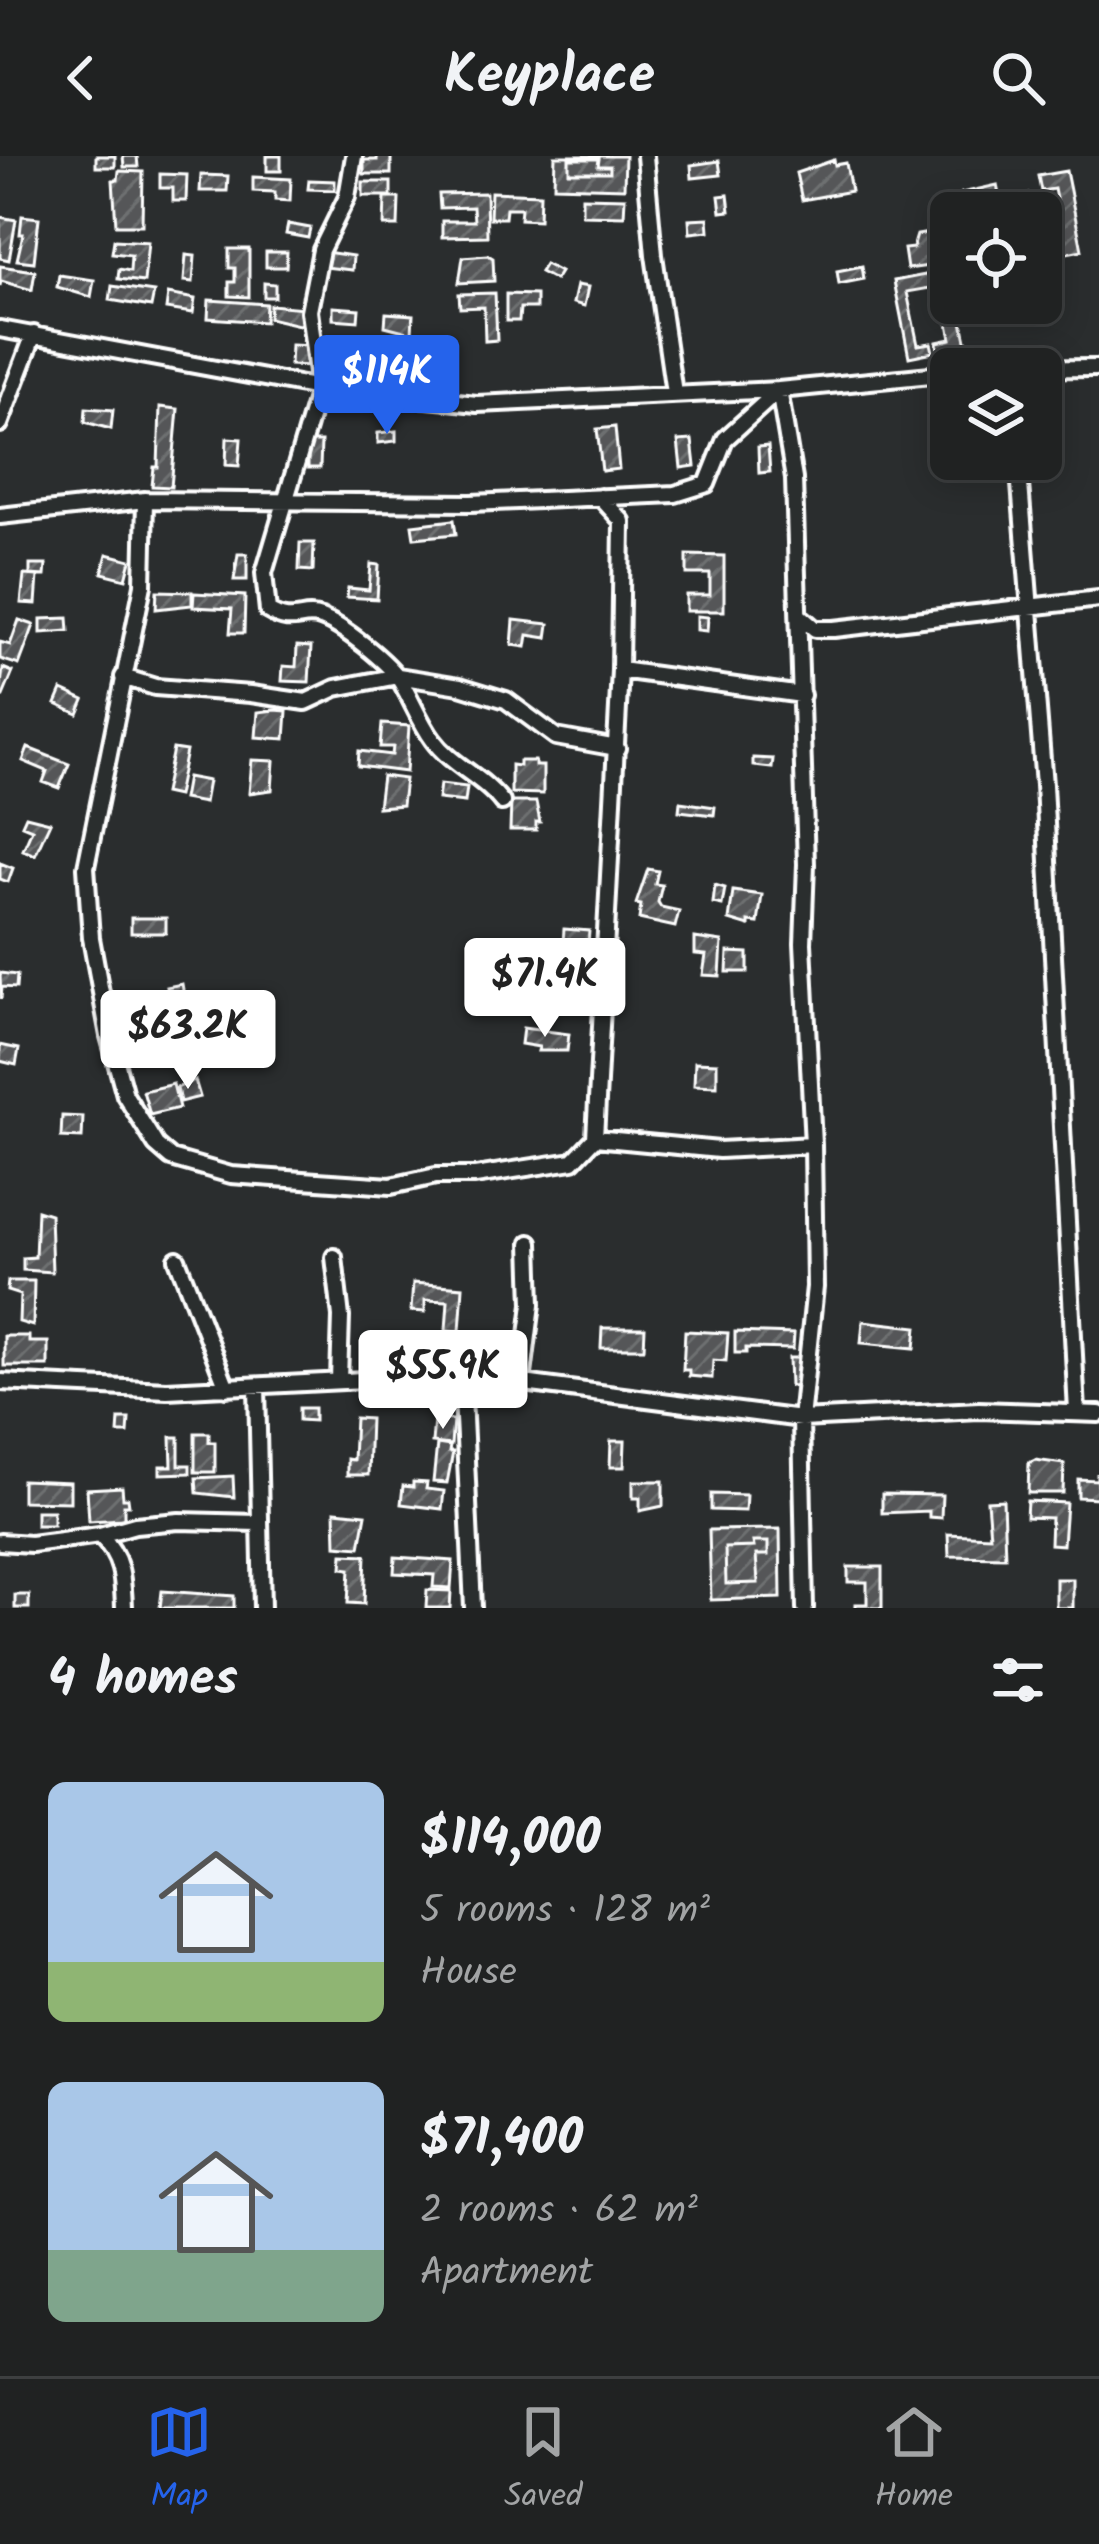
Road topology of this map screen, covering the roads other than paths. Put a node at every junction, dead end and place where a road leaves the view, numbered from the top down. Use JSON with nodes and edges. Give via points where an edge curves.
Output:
{"nodes":[{"id":1,"x":354,"y":156,"type":"edge"},
{"id":2,"x":645,"y":156,"type":"edge"},
{"id":3,"x":0,"y":329,"type":"edge"},
{"id":4,"x":34,"y":334,"type":"junction"},
{"id":5,"x":1062,"y":368,"type":"edge"},
{"id":6,"x":1099,"y":368,"type":"edge"},
{"id":7,"x":930,"y":375,"type":"edge"},
{"id":8,"x":319,"y":388,"type":"junction"},
{"id":9,"x":778,"y":390,"type":"junction"},
{"id":10,"x":674,"y":393,"type":"junction"},
{"id":11,"x":0,"y":424,"type":"edge"},
{"id":12,"x":1020,"y":480,"type":"edge"},
{"id":13,"x":600,"y":497,"type":"junction"},
{"id":14,"x":145,"y":500,"type":"junction"},
{"id":15,"x":285,"y":502,"type":"junction"},
{"id":16,"x":0,"y":516,"type":"edge"},
{"id":17,"x":1099,"y":599,"type":"edge"},
{"id":18,"x":1032,"y":609,"type":"junction"},
{"id":19,"x":800,"y":616,"type":"junction"},
{"id":20,"x":620,"y":670,"type":"junction"},
{"id":21,"x":398,"y":676,"type":"junction"},
{"id":22,"x":123,"y":677,"type":"junction"},
{"id":23,"x":802,"y":695,"type":"junction"},
{"id":24,"x":617,"y":748,"type":"junction"},
{"id":25,"x":502,"y":802,"type":"dead end"},
{"id":26,"x":596,"y":1138,"type":"junction"},
{"id":27,"x":813,"y":1145,"type":"junction"},
{"id":28,"x":530,"y":1243,"type":"dead end"},
{"id":29,"x":334,"y":1257,"type":"dead end"},
{"id":30,"x":177,"y":1258,"type":"dead end"},
{"id":31,"x":462,"y":1376,"type":"junction"},
{"id":32,"x":339,"y":1380,"type":"junction"},
{"id":33,"x":0,"y":1382,"type":"edge"},
{"id":34,"x":522,"y":1382,"type":"junction"},
{"id":35,"x":257,"y":1386,"type":"junction"},
{"id":36,"x":226,"y":1388,"type":"junction"},
{"id":37,"x":1077,"y":1412,"type":"junction"},
{"id":38,"x":1099,"y":1414,"type":"edge"},
{"id":39,"x":801,"y":1419,"type":"junction"},
{"id":40,"x":258,"y":1523,"type":"junction"},
{"id":41,"x":100,"y":1535,"type":"junction"},
{"id":42,"x":0,"y":1542,"type":"edge"},
{"id":43,"x":124,"y":1608,"type":"edge"},
{"id":44,"x":262,"y":1608,"type":"edge"},
{"id":45,"x":473,"y":1608,"type":"edge"},
{"id":46,"x":805,"y":1608,"type":"edge"}],
"edges":[{"from":1,"to":8,"type":"street","via":[[309,311]]},
{"from":2,"to":10,"type":"street"},
{"from":3,"to":4,"type":"street"},
{"from":4,"to":8,"type":"street"},
{"from":4,"to":11,"type":"street"},
{"from":5,"to":6,"type":"street"},
{"from":7,"to":9,"type":"street"},
{"from":8,"to":10,"type":"street","via":[[477,404]]},
{"from":8,"to":15,"type":"street"},
{"from":9,"to":10,"type":"street"},
{"from":9,"to":13,"type":"street","via":[[725,439],[707,484],[675,494]]},
{"from":9,"to":19,"type":"street","via":[[794,479]]},
{"from":12,"to":18,"type":"street"},
{"from":13,"to":15,"type":"street"},
{"from":13,"to":20,"type":"street","via":[[622,521]]},
{"from":14,"to":15,"type":"street"},
{"from":14,"to":16,"type":"street"},
{"from":14,"to":22,"type":"street","via":[[143,585]]},
{"from":15,"to":21,"type":"street","via":[[264,573],[268,611],[293,621],[321,618]]},
{"from":17,"to":18,"type":"street"},
{"from":18,"to":19,"type":"street","via":[[833,628],[815,628]]},
{"from":18,"to":37,"type":"street"},
{"from":19,"to":23,"type":"street"},
{"from":20,"to":23,"type":"street"},
{"from":20,"to":24,"type":"street"},
{"from":21,"to":22,"type":"street","via":[[306,702]]},
{"from":21,"to":24,"type":"street","via":[[506,700],[556,737]]},
{"from":21,"to":25,"type":"street","via":[[434,743]]},
{"from":22,"to":26,"type":"street","via":[[86,867],[109,1036],[125,1095],[156,1144],[171,1158],[231,1174],[391,1186],[573,1161]]},
{"from":23,"to":27,"type":"street"},
{"from":24,"to":26,"type":"street"},
{"from":26,"to":27,"type":"street","via":[[719,1150]]},
{"from":27,"to":39,"type":"street","via":[[814,1287]]},
{"from":28,"to":34,"type":"street"},
{"from":29,"to":32,"type":"street"},
{"from":30,"to":36,"type":"street"},
{"from":31,"to":32,"type":"street"},
{"from":31,"to":34,"type":"street"},
{"from":31,"to":45,"type":"street"},
{"from":32,"to":35,"type":"street"},
{"from":33,"to":36,"type":"street"},
{"from":34,"to":39,"type":"street"},
{"from":35,"to":36,"type":"street"},
{"from":35,"to":40,"type":"street"},
{"from":37,"to":38,"type":"street"},
{"from":37,"to":39,"type":"street"},
{"from":39,"to":46,"type":"street"},
{"from":40,"to":41,"type":"street","via":[[179,1521]]},
{"from":40,"to":44,"type":"street"},
{"from":41,"to":42,"type":"street"},
{"from":41,"to":43,"type":"street","via":[[122,1567]]}]}
